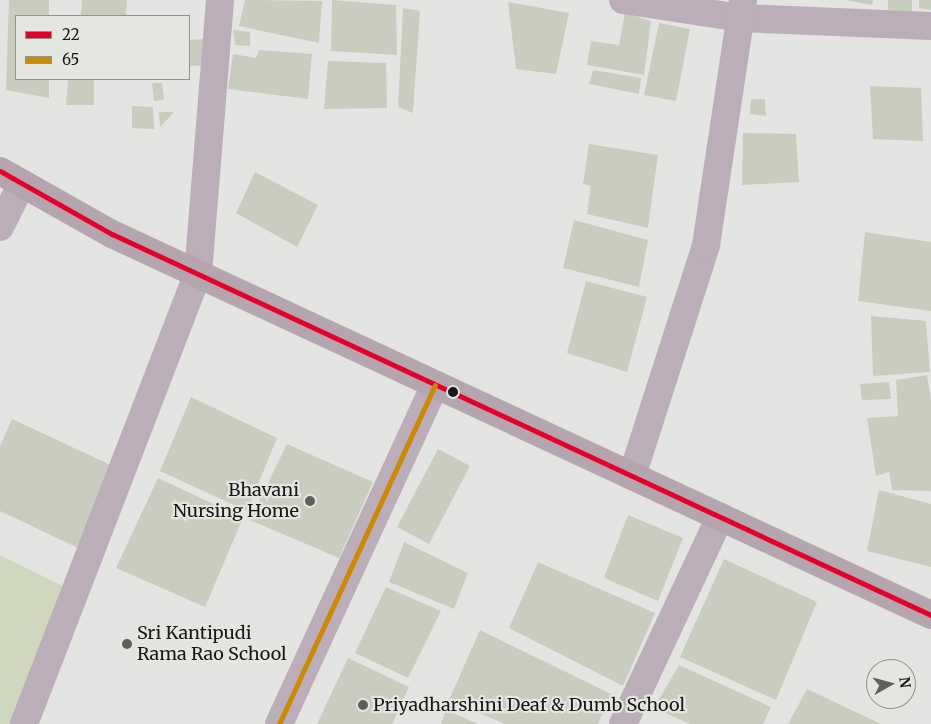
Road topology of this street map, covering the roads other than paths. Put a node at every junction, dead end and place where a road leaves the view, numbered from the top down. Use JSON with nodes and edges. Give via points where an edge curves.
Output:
{"nodes":[{"id":1,"x":220,"y":0,"type":"edge"},
{"id":2,"x":623,"y":0,"type":"edge"},
{"id":3,"x":742,"y":9,"type":"edge"},
{"id":4,"x":931,"y":26,"type":"edge"},
{"id":5,"x":11,"y":177,"type":"edge"},
{"id":6,"x":0,"y":227,"type":"edge"},
{"id":7,"x":198,"y":274,"type":"junction"},
{"id":8,"x":435,"y":384,"type":"junction"},
{"id":9,"x":632,"y":476,"type":"junction"},
{"id":10,"x":720,"y":517,"type":"junction"},
{"id":11,"x":931,"y":615,"type":"edge"},
{"id":12,"x":24,"y":724,"type":"edge"},
{"id":13,"x":279,"y":724,"type":"edge"},
{"id":14,"x":623,"y":724,"type":"edge"}],
"edges":[{"from":1,"to":7,"type":"street"},
{"from":2,"to":3,"type":"street"},
{"from":3,"to":4,"type":"street"},
{"from":3,"to":9,"type":"street","via":[[706,245]]},
{"from":5,"to":6,"type":"street"},
{"from":5,"to":7,"type":"main road","via":[[112,234]]},
{"from":7,"to":8,"type":"main road"},
{"from":7,"to":12,"type":"street"},
{"from":8,"to":9,"type":"main road"},
{"from":8,"to":13,"type":"street"},
{"from":9,"to":10,"type":"main road"},
{"from":10,"to":11,"type":"main road"},
{"from":10,"to":14,"type":"street"}]}
